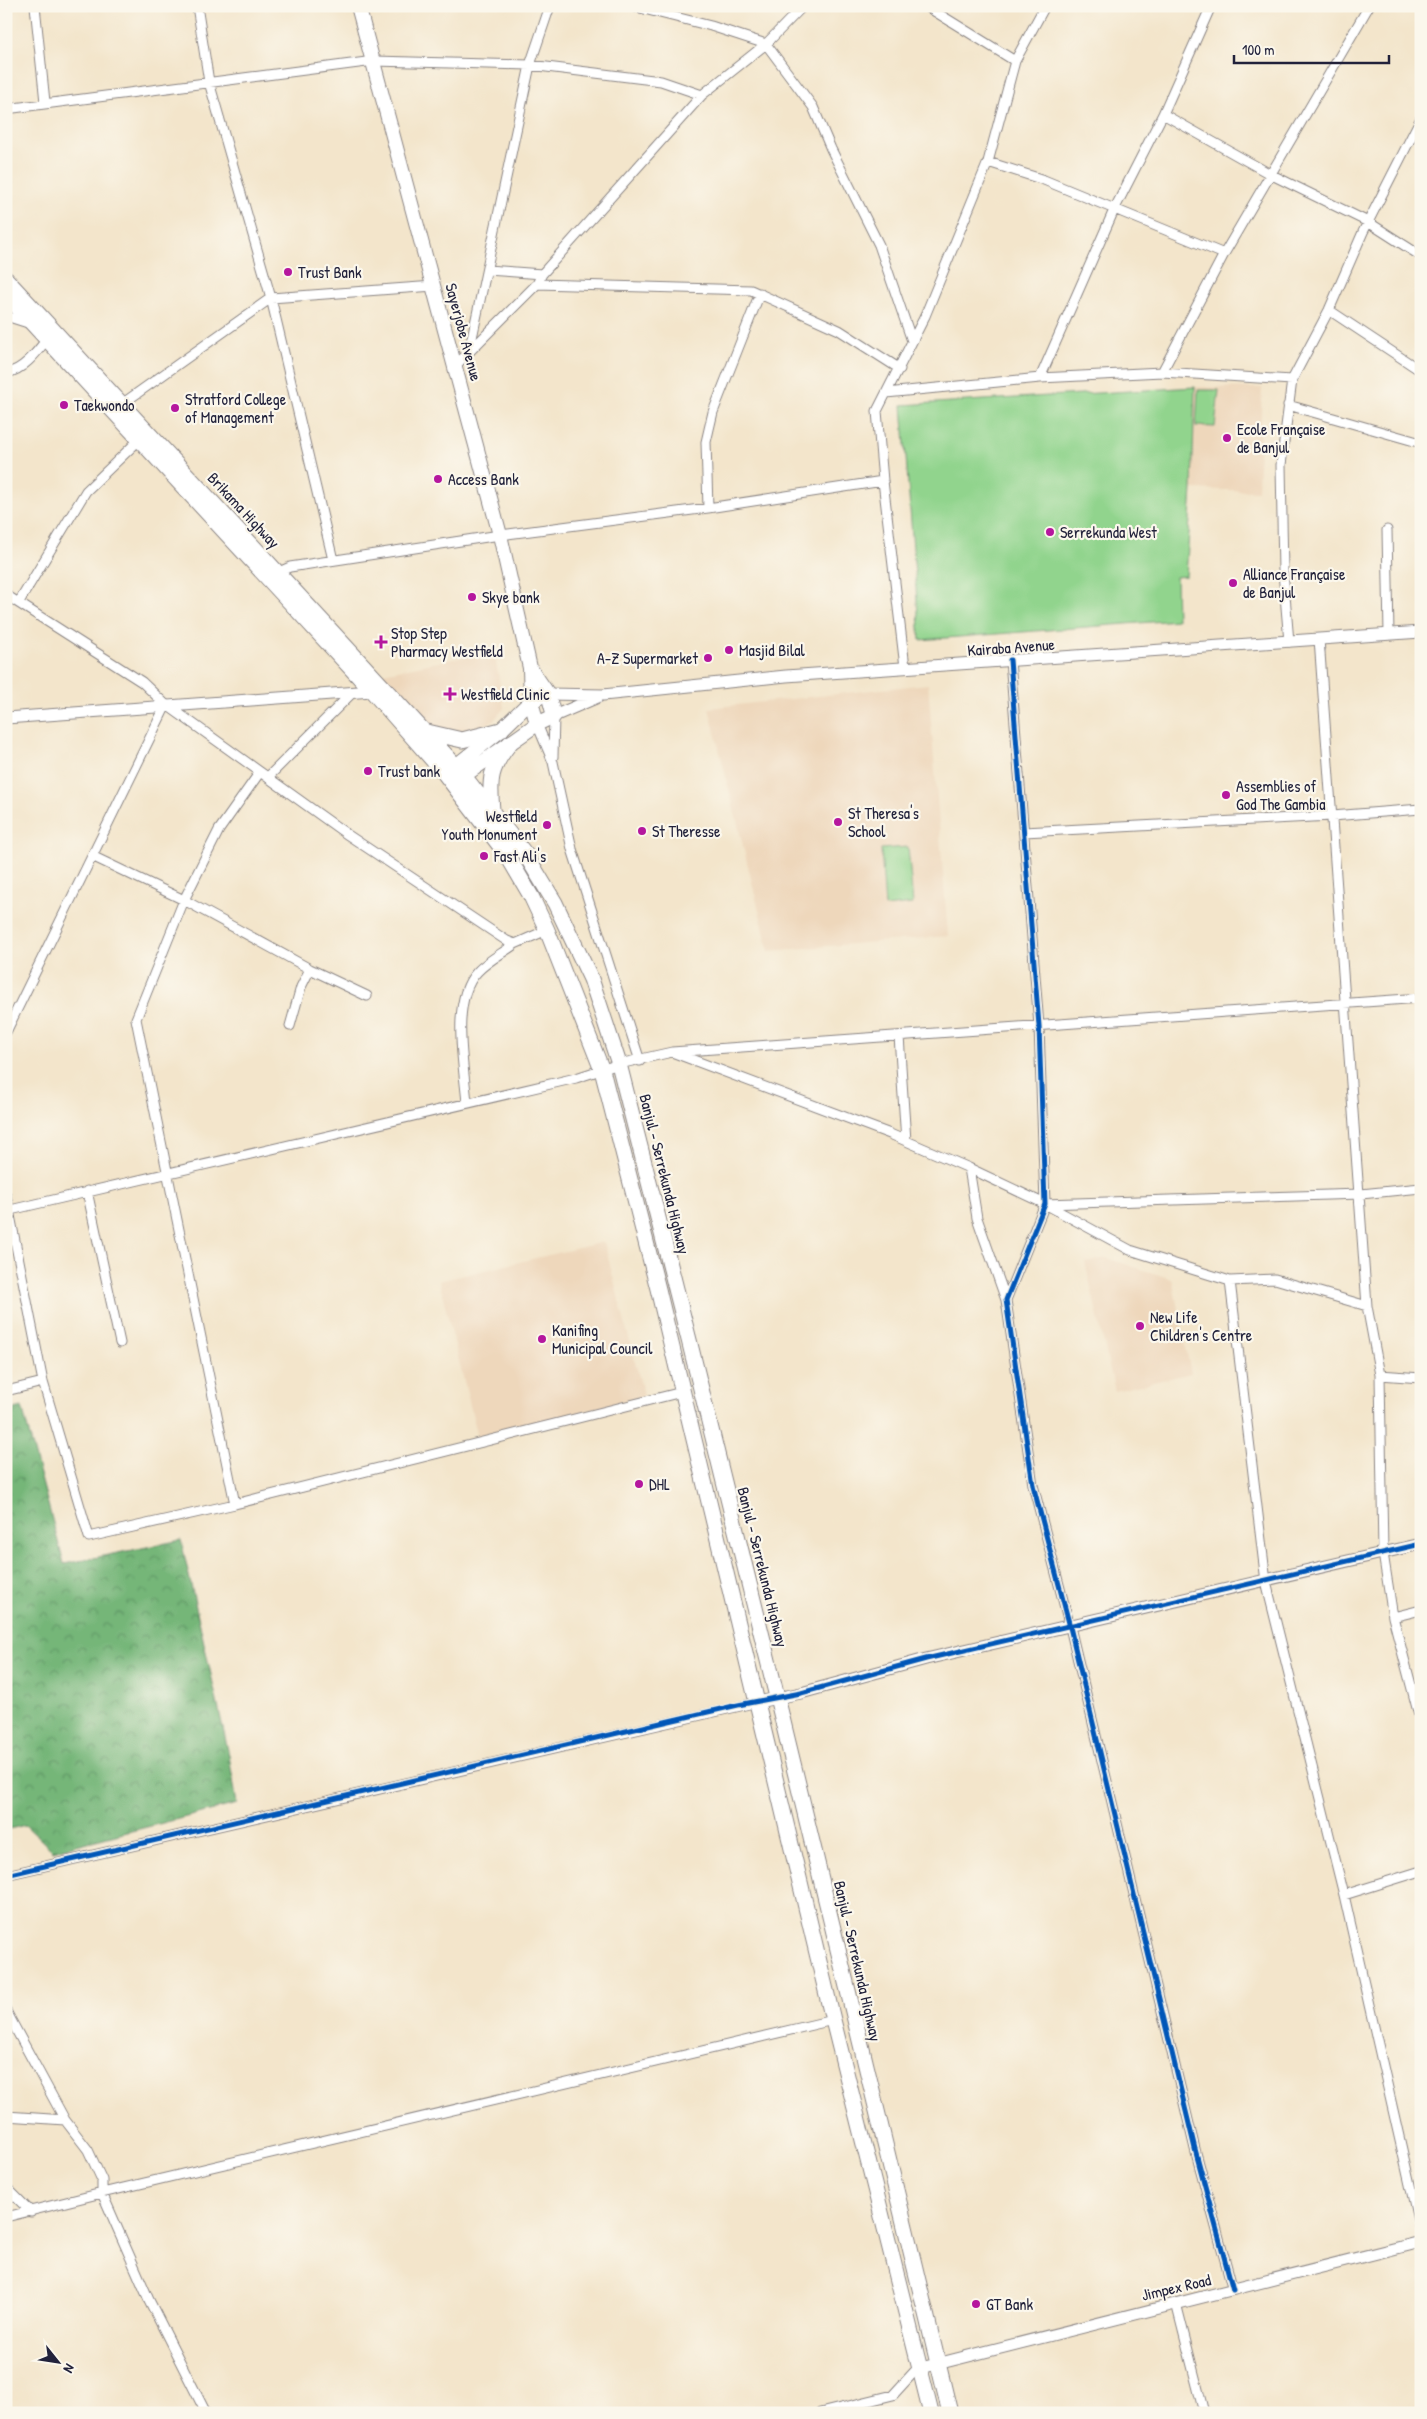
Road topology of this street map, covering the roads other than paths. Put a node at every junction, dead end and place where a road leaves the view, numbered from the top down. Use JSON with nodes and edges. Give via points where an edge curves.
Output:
{"nodes":[{"id":1,"x":35,"y":6,"type":"edge"},
{"id":2,"x":197,"y":6,"type":"edge"},
{"id":3,"x":358,"y":6,"type":"edge"},
{"id":4,"x":550,"y":6,"type":"edge"},
{"id":5,"x":632,"y":6,"type":"edge"},
{"id":6,"x":803,"y":6,"type":"edge"},
{"id":7,"x":926,"y":6,"type":"edge"},
{"id":8,"x":1045,"y":6,"type":"edge"},
{"id":9,"x":1211,"y":6,"type":"edge"},
{"id":10,"x":1369,"y":6,"type":"edge"},
{"id":11,"x":766,"y":44,"type":"junction"},
{"id":12,"x":374,"y":61,"type":"junction"},
{"id":13,"x":1015,"y":61,"type":"junction"},
{"id":14,"x":530,"y":65,"type":"junction"},
{"id":15,"x":209,"y":82,"type":"junction"},
{"id":16,"x":702,"y":95,"type":"junction"},
{"id":17,"x":45,"y":102,"type":"junction"},
{"id":18,"x":6,"y":109,"type":"edge"},
{"id":19,"x":1163,"y":114,"type":"junction"},
{"id":20,"x":1421,"y":118,"type":"edge"},
{"id":21,"x":988,"y":162,"type":"junction"},
{"id":22,"x":1270,"y":174,"type":"junction"},
{"id":23,"x":1114,"y":210,"type":"junction"},
{"id":24,"x":1368,"y":222,"type":"junction"},
{"id":25,"x":1224,"y":254,"type":"junction"},
{"id":26,"x":1421,"y":256,"type":"edge"},
{"id":27,"x":487,"y":270,"type":"junction"},
{"id":28,"x":542,"y":274,"type":"junction"},
{"id":29,"x":6,"y":279,"type":"edge"},
{"id":30,"x":537,"y":284,"type":"junction"},
{"id":31,"x":434,"y":286,"type":"junction"},
{"id":32,"x":760,"y":293,"type":"junction"},
{"id":33,"x":6,"y":296,"type":"edge"},
{"id":34,"x":271,"y":298,"type":"junction"},
{"id":35,"x":1329,"y":310,"type":"junction"},
{"id":36,"x":6,"y":316,"type":"edge"},
{"id":37,"x":34,"y":325,"type":"junction"},
{"id":38,"x":47,"y":339,"type":"junction"},
{"id":39,"x":912,"y":342,"type":"junction"},
{"id":40,"x":469,"y":352,"type":"junction"},
{"id":41,"x":454,"y":367,"type":"junction"},
{"id":42,"x":900,"y":370,"type":"junction"},
{"id":43,"x":1421,"y":371,"type":"edge"},
{"id":44,"x":1162,"y":372,"type":"junction"},
{"id":45,"x":6,"y":373,"type":"edge"},
{"id":46,"x":1040,"y":378,"type":"junction"},
{"id":47,"x":1292,"y":380,"type":"junction"},
{"id":48,"x":886,"y":393,"type":"junction"},
{"id":49,"x":122,"y":404,"type":"junction"},
{"id":50,"x":1288,"y":405,"type":"junction"},
{"id":51,"x":139,"y":440,"type":"junction"},
{"id":52,"x":1421,"y":443,"type":"edge"},
{"id":53,"x":883,"y":481,"type":"junction"},
{"id":54,"x":708,"y":508,"type":"junction"},
{"id":55,"x":1387,"y":530,"type":"dead end"},
{"id":56,"x":500,"y":534,"type":"junction"},
{"id":57,"x":333,"y":560,"type":"junction"},
{"id":58,"x":273,"y":576,"type":"junction"},
{"id":59,"x":6,"y":595,"type":"edge"},
{"id":60,"x":20,"y":602,"type":"junction"},
{"id":61,"x":1421,"y":632,"type":"edge"},
{"id":62,"x":1388,"y":634,"type":"junction"},
{"id":63,"x":1319,"y":639,"type":"junction"},
{"id":64,"x":1289,"y":642,"type":"junction"},
{"id":65,"x":1010,"y":660,"type":"junction"},
{"id":66,"x":905,"y":667,"type":"junction"},
{"id":67,"x":530,"y":668,"type":"junction"},
{"id":68,"x":372,"y":691,"type":"junction"},
{"id":69,"x":353,"y":692,"type":"junction"},
{"id":70,"x":548,"y":694,"type":"junction"},
{"id":71,"x":603,"y":695,"type":"junction"},
{"id":72,"x":531,"y":701,"type":"junction"},
{"id":73,"x":166,"y":705,"type":"junction"},
{"id":74,"x":554,"y":716,"type":"junction"},
{"id":75,"x":6,"y":718,"type":"edge"},
{"id":76,"x":537,"y":724,"type":"junction"},
{"id":77,"x":501,"y":730,"type":"junction"},
{"id":78,"x":423,"y":731,"type":"junction"},
{"id":79,"x":510,"y":743,"type":"junction"},
{"id":80,"x":553,"y":762,"type":"junction"},
{"id":81,"x":260,"y":772,"type":"junction"},
{"id":82,"x":454,"y":775,"type":"junction"},
{"id":83,"x":268,"y":777,"type":"junction"},
{"id":84,"x":1421,"y":809,"type":"edge"},
{"id":85,"x":492,"y":810,"type":"junction"},
{"id":86,"x":1332,"y":816,"type":"junction"},
{"id":87,"x":1024,"y":832,"type":"junction"},
{"id":88,"x":92,"y":856,"type":"junction"},
{"id":89,"x":184,"y":900,"type":"junction"},
{"id":90,"x":547,"y":930,"type":"junction"},
{"id":91,"x":515,"y":944,"type":"junction"},
{"id":92,"x":310,"y":969,"type":"junction"},
{"id":93,"x":367,"y":996,"type":"dead end"},
{"id":94,"x":1421,"y":998,"type":"edge"},
{"id":95,"x":1344,"y":1003,"type":"junction"},
{"id":96,"x":290,"y":1026,"type":"dead end"},
{"id":97,"x":1039,"y":1026,"type":"junction"},
{"id":98,"x":6,"y":1032,"type":"edge"},
{"id":99,"x":899,"y":1036,"type":"junction"},
{"id":100,"x":672,"y":1052,"type":"junction"},
{"id":101,"x":640,"y":1061,"type":"junction"},
{"id":102,"x":619,"y":1064,"type":"junction"},
{"id":103,"x":602,"y":1070,"type":"junction"},
{"id":104,"x":467,"y":1103,"type":"junction"},
{"id":105,"x":906,"y":1141,"type":"junction"},
{"id":106,"x":969,"y":1168,"type":"junction"},
{"id":107,"x":166,"y":1173,"type":"junction"},
{"id":108,"x":1421,"y":1188,"type":"edge"},
{"id":109,"x":87,"y":1191,"type":"junction"},
{"id":110,"x":1361,"y":1194,"type":"junction"},
{"id":111,"x":6,"y":1195,"type":"edge"},
{"id":112,"x":1045,"y":1204,"type":"junction"},
{"id":113,"x":8,"y":1210,"type":"edge"},
{"id":114,"x":1230,"y":1281,"type":"junction"},
{"id":115,"x":1006,"y":1300,"type":"junction"},
{"id":116,"x":1367,"y":1306,"type":"junction"},
{"id":117,"x":120,"y":1343,"type":"dead end"},
{"id":118,"x":1380,"y":1375,"type":"junction"},
{"id":119,"x":1421,"y":1378,"type":"edge"},
{"id":120,"x":43,"y":1382,"type":"junction"},
{"id":121,"x":6,"y":1390,"type":"edge"},
{"id":122,"x":682,"y":1392,"type":"junction"},
{"id":123,"x":235,"y":1504,"type":"junction"},
{"id":124,"x":1421,"y":1544,"type":"edge"},
{"id":125,"x":1383,"y":1553,"type":"junction"},
{"id":126,"x":1266,"y":1582,"type":"junction"},
{"id":127,"x":1421,"y":1610,"type":"edge"},
{"id":128,"x":1393,"y":1617,"type":"junction"},
{"id":129,"x":1070,"y":1627,"type":"junction"},
{"id":130,"x":777,"y":1697,"type":"junction"},
{"id":131,"x":758,"y":1702,"type":"junction"},
{"id":132,"x":1421,"y":1723,"type":"edge"},
{"id":133,"x":1421,"y":1871,"type":"edge"},
{"id":134,"x":6,"y":1875,"type":"edge"},
{"id":135,"x":1344,"y":1895,"type":"junction"},
{"id":136,"x":6,"y":2011,"type":"edge"},
{"id":137,"x":833,"y":2020,"type":"junction"},
{"id":138,"x":9,"y":2023,"type":"edge"},
{"id":139,"x":6,"y":2116,"type":"edge"},
{"id":140,"x":65,"y":2120,"type":"junction"},
{"id":141,"x":6,"y":2191,"type":"edge"},
{"id":142,"x":102,"y":2193,"type":"junction"},
{"id":143,"x":31,"y":2212,"type":"junction"},
{"id":144,"x":6,"y":2217,"type":"edge"},
{"id":145,"x":1421,"y":2232,"type":"edge"},
{"id":146,"x":1421,"y":2242,"type":"edge"},
{"id":147,"x":1233,"y":2290,"type":"junction"},
{"id":148,"x":1176,"y":2303,"type":"junction"},
{"id":149,"x":938,"y":2362,"type":"junction"},
{"id":150,"x":920,"y":2368,"type":"junction"},
{"id":151,"x":206,"y":2413,"type":"edge"},
{"id":152,"x":820,"y":2413,"type":"edge"},
{"id":153,"x":931,"y":2413,"type":"edge"},
{"id":154,"x":950,"y":2413,"type":"edge"},
{"id":155,"x":1204,"y":2413,"type":"edge"}],
"edges":[{"from":1,"to":17,"type":"street"},
{"from":2,"to":15,"type":"street"},
{"from":3,"to":12,"type":"main road","name":"Sayerjobe Avenue"},
{"from":4,"to":14,"type":"street"},
{"from":5,"to":11,"type":"street"},
{"from":6,"to":11,"type":"street"},
{"from":7,"to":13,"type":"street"},
{"from":8,"to":13,"type":"street"},
{"from":9,"to":19,"type":"street"},
{"from":10,"to":22,"type":"street"},
{"from":11,"to":16,"type":"street"},
{"from":11,"to":39,"type":"street","via":[[813,107],[879,245]]},
{"from":12,"to":14,"type":"street"},
{"from":12,"to":15,"type":"street"},
{"from":12,"to":31,"type":"main road","name":"Sayerjobe Avenue"},
{"from":13,"to":21,"type":"street"},
{"from":14,"to":16,"type":"street","via":[[661,81]]},
{"from":14,"to":27,"type":"street"},
{"from":15,"to":17,"type":"street"},
{"from":15,"to":34,"type":"street"},
{"from":16,"to":28,"type":"street"},
{"from":17,"to":18,"type":"street"},
{"from":19,"to":22,"type":"street"},
{"from":19,"to":23,"type":"street"},
{"from":20,"to":24,"type":"street"},
{"from":21,"to":23,"type":"street","via":[[1044,180]]},
{"from":21,"to":39,"type":"street","via":[[926,316]]},
{"from":22,"to":24,"type":"street"},
{"from":22,"to":25,"type":"street"},
{"from":23,"to":25,"type":"street"},
{"from":23,"to":46,"type":"street"},
{"from":24,"to":26,"type":"street"},
{"from":24,"to":35,"type":"street"},
{"from":25,"to":44,"type":"street"},
{"from":27,"to":28,"type":"street"},
{"from":27,"to":40,"type":"street"},
{"from":28,"to":30,"type":"street"},
{"from":29,"to":49,"type":"highway","name":"Brikama Highway"},
{"from":30,"to":32,"type":"street"},
{"from":30,"to":40,"type":"street"},
{"from":31,"to":34,"type":"street"},
{"from":31,"to":41,"type":"main road","name":"Sayerjobe Avenue"},
{"from":32,"to":42,"type":"street","via":[[839,330]]},
{"from":32,"to":54,"type":"street","via":[[706,442]]},
{"from":33,"to":37,"type":"highway","name":"Brikama Highway"},
{"from":34,"to":49,"type":"street"},
{"from":34,"to":57,"type":"street"},
{"from":35,"to":43,"type":"street"},
{"from":35,"to":47,"type":"street"},
{"from":36,"to":37,"type":"street"},
{"from":37,"to":38,"type":"highway","name":"Brikama Highway"},
{"from":38,"to":45,"type":"street","via":[[31,358]]},
{"from":38,"to":51,"type":"highway","name":"Brikama Highway"},
{"from":39,"to":42,"type":"street"},
{"from":40,"to":41,"type":"street"},
{"from":41,"to":56,"type":"main road","name":"Sayerjobe Avenue"},
{"from":42,"to":48,"type":"street"},
{"from":44,"to":46,"type":"street"},
{"from":44,"to":47,"type":"street"},
{"from":46,"to":48,"type":"street"},
{"from":47,"to":50,"type":"street"},
{"from":48,"to":53,"type":"street","via":[[877,411]]},
{"from":49,"to":58,"type":"highway","name":"Brikama Highway"},
{"from":50,"to":52,"type":"street"},
{"from":50,"to":64,"type":"street","via":[[1282,465],[1283,572]]},
{"from":51,"to":58,"type":"highway","name":"Brikama Highway"},
{"from":51,"to":60,"type":"street","via":[[86,491]]},
{"from":53,"to":54,"type":"street"},
{"from":53,"to":66,"type":"street"},
{"from":54,"to":56,"type":"street"},
{"from":55,"to":62,"type":"street"},
{"from":56,"to":57,"type":"street"},
{"from":56,"to":67,"type":"main road","name":"Sayerjobe Avenue"},
{"from":57,"to":58,"type":"street","via":[[290,566]]},
{"from":58,"to":68,"type":"highway","name":"Brikama Highway"},
{"from":58,"to":78,"type":"highway","name":"Brikama Highway"},
{"from":59,"to":60,"type":"street"},
{"from":60,"to":73,"type":"street","via":[[142,682]]},
{"from":61,"to":62,"type":"street","name":"Kairaba Avenue"},
{"from":62,"to":63,"type":"street","name":"Kairaba Avenue"},
{"from":63,"to":64,"type":"street","name":"Kairaba Avenue"},
{"from":63,"to":86,"type":"street"},
{"from":64,"to":65,"type":"street","name":"Kairaba Avenue"},
{"from":65,"to":66,"type":"street","name":"Kairaba Avenue"},
{"from":65,"to":87,"type":"street"},
{"from":66,"to":71,"type":"street","name":"Kairaba Avenue"},
{"from":67,"to":70,"type":"main road","name":"Sayerjobe Avenue"},
{"from":67,"to":72,"type":"main road","name":"Sayerjobe Avenue"},
{"from":68,"to":69,"type":"street"},
{"from":68,"to":82,"type":"highway","name":"Brikama Highway"},
{"from":69,"to":73,"type":"street"},
{"from":69,"to":83,"type":"street"},
{"from":70,"to":71,"type":"street","name":"Kairaba Avenue"},
{"from":70,"to":72,"type":"main road","name":"Kairaba Avenue"},
{"from":70,"to":74,"type":"main road","name":"Sayerjobe Avenue"},
{"from":71,"to":74,"type":"street","name":"Kairaba Avenue"},
{"from":72,"to":76,"type":"main road","name":"Sayerjobe Avenue"},
{"from":72,"to":77,"type":"main road","name":"Kairaba Avenue"},
{"from":73,"to":75,"type":"street"},
{"from":73,"to":81,"type":"street"},
{"from":73,"to":88,"type":"street"},
{"from":74,"to":76,"type":"main road","name":"Kairaba Avenue"},
{"from":74,"to":80,"type":"street"},
{"from":76,"to":79,"type":"main road","name":"Kairaba Avenue"},
{"from":76,"to":80,"type":"street"},
{"from":77,"to":78,"type":"highway","via":[[462,740]]},
{"from":77,"to":82,"type":"main road","name":"Kairaba Avenue"},
{"from":78,"to":82,"type":"highway","name":"Brikama Highway"},
{"from":79,"to":82,"type":"main road","name":"Kairaba Avenue"},
{"from":79,"to":85,"type":"highway","via":[[491,772]]},
{"from":80,"to":101,"type":"street","via":[[572,849]]},
{"from":81,"to":83,"type":"street"},
{"from":81,"to":89,"type":"street","via":[[219,830]]},
{"from":82,"to":85,"type":"highway","name":"Banjul - Serrekunda Highway"},
{"from":82,"to":90,"type":"highway","via":[[507,855]]},
{"from":83,"to":91,"type":"street","via":[[348,835]]},
{"from":84,"to":86,"type":"street"},
{"from":85,"to":102,"type":"highway","name":"Banjul - Serrekunda Highway","via":[[526,855],[555,903],[591,979]]},
{"from":86,"to":87,"type":"street"},
{"from":86,"to":95,"type":"street"},
{"from":87,"to":97,"type":"street"},
{"from":88,"to":89,"type":"street"},
{"from":88,"to":98,"type":"street"},
{"from":89,"to":92,"type":"street"},
{"from":89,"to":107,"type":"street","via":[[136,1019]]},
{"from":90,"to":91,"type":"street"},
{"from":90,"to":103,"type":"highway"},
{"from":91,"to":104,"type":"street","via":[[478,971],[465,989],[460,1010]]},
{"from":92,"to":93,"type":"street"},
{"from":92,"to":96,"type":"street","via":[[301,987]]},
{"from":94,"to":95,"type":"street"},
{"from":95,"to":97,"type":"street"},
{"from":95,"to":110,"type":"street"},
{"from":97,"to":99,"type":"street"},
{"from":97,"to":112,"type":"street"},
{"from":99,"to":100,"type":"street"},
{"from":99,"to":105,"type":"street"},
{"from":100,"to":101,"type":"street"},
{"from":100,"to":105,"type":"street"},
{"from":101,"to":102,"type":"street"},
{"from":102,"to":103,"type":"street"},
{"from":102,"to":130,"type":"highway","name":"Banjul - Serrekunda Highway"},
{"from":103,"to":104,"type":"street"},
{"from":103,"to":122,"type":"highway"},
{"from":104,"to":107,"type":"street"},
{"from":105,"to":106,"type":"street"},
{"from":106,"to":112,"type":"street"},
{"from":106,"to":115,"type":"street","via":[[977,1218]]},
{"from":107,"to":109,"type":"street"},
{"from":107,"to":123,"type":"street"},
{"from":108,"to":110,"type":"street"},
{"from":109,"to":113,"type":"street"},
{"from":109,"to":117,"type":"street"},
{"from":110,"to":112,"type":"street"},
{"from":110,"to":116,"type":"street"},
{"from":111,"to":113,"type":"street"},
{"from":112,"to":114,"type":"street","via":[[1130,1250]]},
{"from":112,"to":115,"type":"street"},
{"from":113,"to":120,"type":"street"},
{"from":114,"to":116,"type":"street","via":[[1275,1279]]},
{"from":114,"to":126,"type":"street"},
{"from":115,"to":129,"type":"street","via":[[1033,1484]]},
{"from":116,"to":118,"type":"street"},
{"from":118,"to":119,"type":"street"},
{"from":118,"to":125,"type":"street"},
{"from":120,"to":121,"type":"street"},
{"from":120,"to":123,"type":"street","via":[[89,1537]]},
{"from":122,"to":123,"type":"street"},
{"from":122,"to":131,"type":"highway"},
{"from":124,"to":125,"type":"street"},
{"from":125,"to":126,"type":"street"},
{"from":125,"to":128,"type":"street"},
{"from":126,"to":129,"type":"street"},
{"from":126,"to":135,"type":"street"},
{"from":127,"to":128,"type":"street"},
{"from":128,"to":132,"type":"street"},
{"from":129,"to":130,"type":"street"},
{"from":129,"to":147,"type":"street","via":[[1193,2140]]},
{"from":130,"to":131,"type":"street"},
{"from":130,"to":149,"type":"highway","name":"Banjul - Serrekunda Highway"},
{"from":131,"to":134,"type":"street"},
{"from":131,"to":137,"type":"highway"},
{"from":133,"to":135,"type":"street"},
{"from":135,"to":145,"type":"street"},
{"from":136,"to":138,"type":"street"},
{"from":137,"to":142,"type":"street"},
{"from":137,"to":150,"type":"highway"},
{"from":138,"to":140,"type":"street"},
{"from":139,"to":140,"type":"street"},
{"from":140,"to":142,"type":"street","via":[[88,2150],[102,2180]]},
{"from":141,"to":143,"type":"street","via":[[10,2191]]},
{"from":142,"to":143,"type":"street"},
{"from":142,"to":151,"type":"street","via":[[149,2300]]},
{"from":143,"to":144,"type":"street"},
{"from":146,"to":147,"type":"street","name":"Jimpex Road"},
{"from":147,"to":148,"type":"street","name":"Jimpex Road"},
{"from":148,"to":149,"type":"street","name":"Jimpex Road"},
{"from":148,"to":155,"type":"street"},
{"from":149,"to":150,"type":"street","name":"Jimpex Road"},
{"from":149,"to":154,"type":"highway","name":"Banjul - Serrekunda Highway"},
{"from":150,"to":152,"type":"street","via":[[893,2394]]},
{"from":150,"to":153,"type":"highway"}]}
